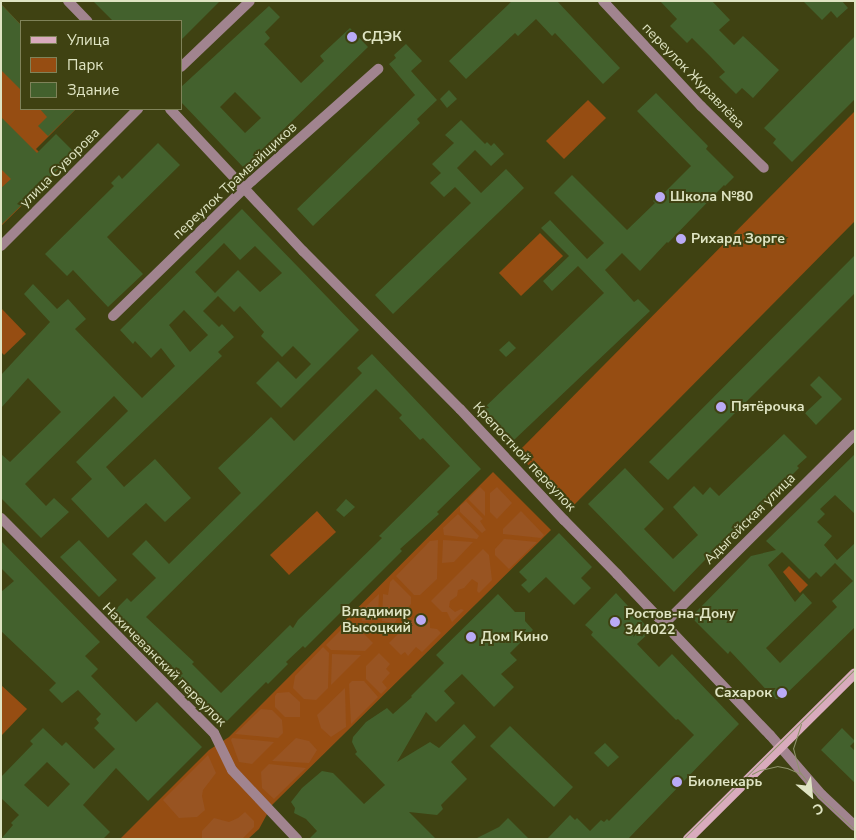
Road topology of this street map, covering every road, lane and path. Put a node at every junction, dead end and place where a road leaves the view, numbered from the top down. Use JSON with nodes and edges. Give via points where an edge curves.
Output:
{"nodes":[{"id":1,"x":68,"y":1,"type":"edge"},
{"id":2,"x":250,"y":1,"type":"edge"},
{"id":3,"x":603,"y":1,"type":"edge"},
{"id":4,"x":86,"y":20,"type":"edge"},
{"id":5,"x":182,"y":66,"type":"edge"},
{"id":6,"x":378,"y":68,"type":"dead end"},
{"id":7,"x":137,"y":110,"type":"edge"},
{"id":8,"x":171,"y":110,"type":"edge"},
{"id":9,"x":764,"y":168,"type":"dead end"},
{"id":10,"x":244,"y":188,"type":"junction"},
{"id":11,"x":1,"y":246,"type":"edge"},
{"id":12,"x":113,"y":316,"type":"dead end"},
{"id":13,"x":855,"y":434,"type":"edge"},
{"id":14,"x":1,"y":518,"type":"edge"},
{"id":15,"x":664,"y":624,"type":"junction"},
{"id":16,"x":855,"y":673,"type":"edge"},
{"id":17,"x":780,"y":747,"type":"junction"},
{"id":18,"x":855,"y":826,"type":"edge"},
{"id":19,"x":297,"y":839,"type":"edge"},
{"id":20,"x":688,"y":839,"type":"edge"}],
"edges":[{"from":1,"to":4,"type":"street"},
{"from":2,"to":5,"type":"street"},
{"from":3,"to":9,"type":"street","name":"переулок Журавлёва"},
{"from":6,"to":10,"type":"street","name":"переулок Трамвайщиков"},
{"from":7,"to":11,"type":"street","name":"улица Суворова"},
{"from":8,"to":10,"type":"street","name":"Крепостной переулок"},
{"from":10,"to":12,"type":"street","name":"переулок Трамвайщиков"},
{"from":10,"to":15,"type":"street","name":"Крепостной переулок"},
{"from":13,"to":15,"type":"street","name":"Адыгейская улица"},
{"from":14,"to":19,"type":"street","name":"Нахичеванский переулок","via":[[214,733],[232,770]]},
{"from":15,"to":17,"type":"street","name":"Крепостной переулок"},
{"from":16,"to":17,"type":"main road"},
{"from":17,"to":18,"type":"street","name":"Крепостной переулок","via":[[822,795]]},
{"from":17,"to":20,"type":"main road"}]}
